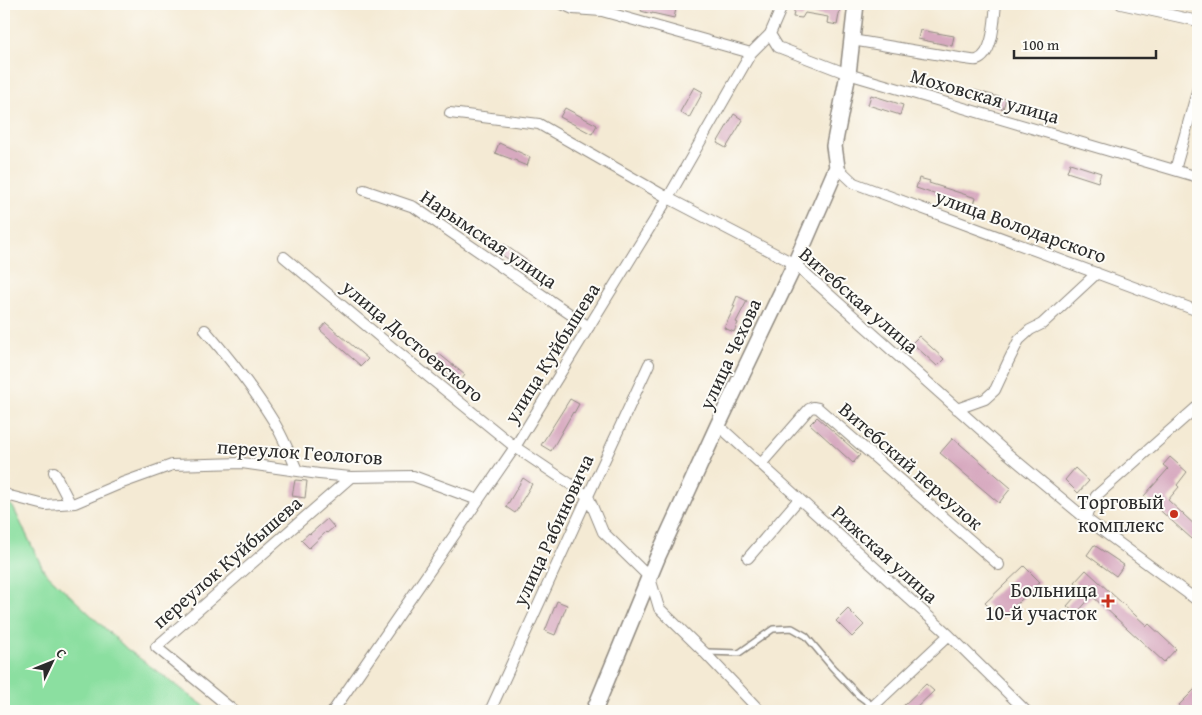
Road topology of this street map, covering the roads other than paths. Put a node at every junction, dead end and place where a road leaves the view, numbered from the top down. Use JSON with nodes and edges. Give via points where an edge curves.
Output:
{"nodes":[{"id":1,"x":562,"y":4,"type":"edge"},
{"id":2,"x":783,"y":4,"type":"edge"},
{"id":3,"x":856,"y":4,"type":"edge"},
{"id":4,"x":996,"y":4,"type":"edge"},
{"id":5,"x":1121,"y":4,"type":"edge"},
{"id":6,"x":1198,"y":21,"type":"edge"},
{"id":7,"x":770,"y":34,"type":"junction"},
{"id":8,"x":852,"y":40,"type":"junction"},
{"id":9,"x":751,"y":53,"type":"junction"},
{"id":10,"x":848,"y":74,"type":"junction"},
{"id":11,"x":1198,"y":88,"type":"edge"},
{"id":12,"x":450,"y":113,"type":"dead end"},
{"id":13,"x":837,"y":166,"type":"junction"},
{"id":14,"x":1175,"y":170,"type":"junction"},
{"id":15,"x":1198,"y":177,"type":"edge"},
{"id":16,"x":364,"y":190,"type":"dead end"},
{"id":17,"x":668,"y":198,"type":"junction"},
{"id":18,"x":284,"y":257,"type":"dead end"},
{"id":19,"x":795,"y":264,"type":"junction"},
{"id":20,"x":1097,"y":273,"type":"junction"},
{"id":21,"x":1198,"y":311,"type":"edge"},
{"id":22,"x":589,"y":327,"type":"junction"},
{"id":23,"x":205,"y":330,"type":"dead end"},
{"id":24,"x":649,"y":364,"type":"dead end"},
{"id":25,"x":1198,"y":406,"type":"edge"},
{"id":26,"x":957,"y":408,"type":"junction"},
{"id":27,"x":718,"y":425,"type":"junction"},
{"id":28,"x":515,"y":447,"type":"junction"},
{"id":29,"x":761,"y":464,"type":"junction"},
{"id":30,"x":297,"y":470,"type":"junction"},
{"id":31,"x":54,"y":472,"type":"dead end"},
{"id":32,"x":351,"y":476,"type":"junction"},
{"id":33,"x":4,"y":492,"type":"edge"},
{"id":34,"x":588,"y":496,"type":"junction"},
{"id":35,"x":799,"y":499,"type":"junction"},
{"id":36,"x":478,"y":500,"type":"junction"},
{"id":37,"x":70,"y":503,"type":"junction"},
{"id":38,"x":1085,"y":518,"type":"junction"},
{"id":39,"x":748,"y":558,"type":"dead end"},
{"id":40,"x":999,"y":565,"type":"dead end"},
{"id":41,"x":650,"y":578,"type":"junction"},
{"id":42,"x":1198,"y":601,"type":"edge"},
{"id":43,"x":949,"y":635,"type":"junction"},
{"id":44,"x":704,"y":652,"type":"junction"},
{"id":45,"x":870,"y":709,"type":"edge"},
{"id":46,"x":234,"y":711,"type":"edge"},
{"id":47,"x":333,"y":711,"type":"edge"},
{"id":48,"x":490,"y":711,"type":"edge"},
{"id":49,"x":594,"y":711,"type":"edge"},
{"id":50,"x":760,"y":711,"type":"edge"},
{"id":51,"x":1026,"y":711,"type":"edge"}],
"edges":[{"from":1,"to":9,"type":"street","via":[[573,9],[602,11]]},
{"from":2,"to":7,"type":"street","name":"улица Куйбышева"},
{"from":3,"to":8,"type":"street","name":"улица Чехова"},
{"from":4,"to":8,"type":"street","via":[[991,44],[986,54],[977,60]]},
{"from":5,"to":6,"type":"street"},
{"from":7,"to":9,"type":"street","name":"улица Куйбышева"},
{"from":7,"to":10,"type":"street","name":"Моховская улица","via":[[778,47]]},
{"from":8,"to":10,"type":"street","name":"улица Чехова"},
{"from":9,"to":17,"type":"street","name":"улица Куйбышева"},
{"from":10,"to":13,"type":"street","name":"улица Чехова","via":[[834,146]]},
{"from":10,"to":14,"type":"street","name":"Моховская улица"},
{"from":11,"to":14,"type":"street"},
{"from":12,"to":17,"type":"street","name":"Витебская улица","via":[[539,124]]},
{"from":13,"to":19,"type":"street","name":"улица Чехова"},
{"from":13,"to":20,"type":"street","name":"улица Володарского","via":[[854,183]]},
{"from":14,"to":15,"type":"street","name":"Моховская улица"},
{"from":16,"to":22,"type":"street","name":"Нарымская улица","via":[[414,207]]},
{"from":17,"to":19,"type":"street","name":"Витебская улица"},
{"from":17,"to":22,"type":"street","name":"улица Куйбышева"},
{"from":18,"to":28,"type":"street","name":"улица Достоевского"},
{"from":19,"to":26,"type":"street","name":"Витебская улица"},
{"from":19,"to":27,"type":"street","name":"улица Чехова"},
{"from":20,"to":21,"type":"street","name":"улица Володарского"},
{"from":20,"to":26,"type":"street","via":[[1042,324],[1019,340],[995,390],[985,399]]},
{"from":22,"to":28,"type":"street","name":"улица Куйбышева"},
{"from":23,"to":30,"type":"street","via":[[257,395]]},
{"from":24,"to":34,"type":"street","name":"улица Рабиновича"},
{"from":25,"to":38,"type":"street","via":[[1096,496]]},
{"from":26,"to":38,"type":"street","name":"Витебская улица"},
{"from":27,"to":29,"type":"street","name":"Рижская улица"},
{"from":27,"to":41,"type":"street","name":"улица Чехова"},
{"from":28,"to":34,"type":"street","name":"улица Достоевского"},
{"from":28,"to":36,"type":"street","name":"улица Куйбышева"},
{"from":29,"to":35,"type":"street","name":"Рижская улица"},
{"from":29,"to":40,"type":"street","name":"Витебский переулок","via":[[809,409],[818,408]]},
{"from":30,"to":32,"type":"street","name":"переулок Геологов"},
{"from":30,"to":37,"type":"street","name":"переулок Геологов","via":[[242,463],[172,465]]},
{"from":31,"to":37,"type":"street"},
{"from":32,"to":36,"type":"street","name":"переулок Геологов","via":[[414,476]]},
{"from":32,"to":46,"type":"street","name":"переулок Куйбышева","via":[[156,647]]},
{"from":33,"to":37,"type":"street","name":"переулок Геологов","via":[[46,505]]},
{"from":34,"to":41,"type":"street","via":[[603,532]]},
{"from":34,"to":48,"type":"street","name":"улица Рабиновича"},
{"from":35,"to":39,"type":"street"},
{"from":35,"to":43,"type":"street","name":"Рижская улица"},
{"from":36,"to":47,"type":"street","name":"улица Куйбышева"},
{"from":38,"to":42,"type":"street","name":"Витебская улица"},
{"from":41,"to":44,"type":"street","via":[[659,608]]},
{"from":41,"to":49,"type":"street","name":"улица Чехова"},
{"from":43,"to":45,"type":"street"},
{"from":43,"to":51,"type":"street","name":"Рижская улица"},
{"from":44,"to":45,"type":"lane","via":[[739,653],[773,629],[792,628],[806,636]]},
{"from":44,"to":50,"type":"street"}]}
